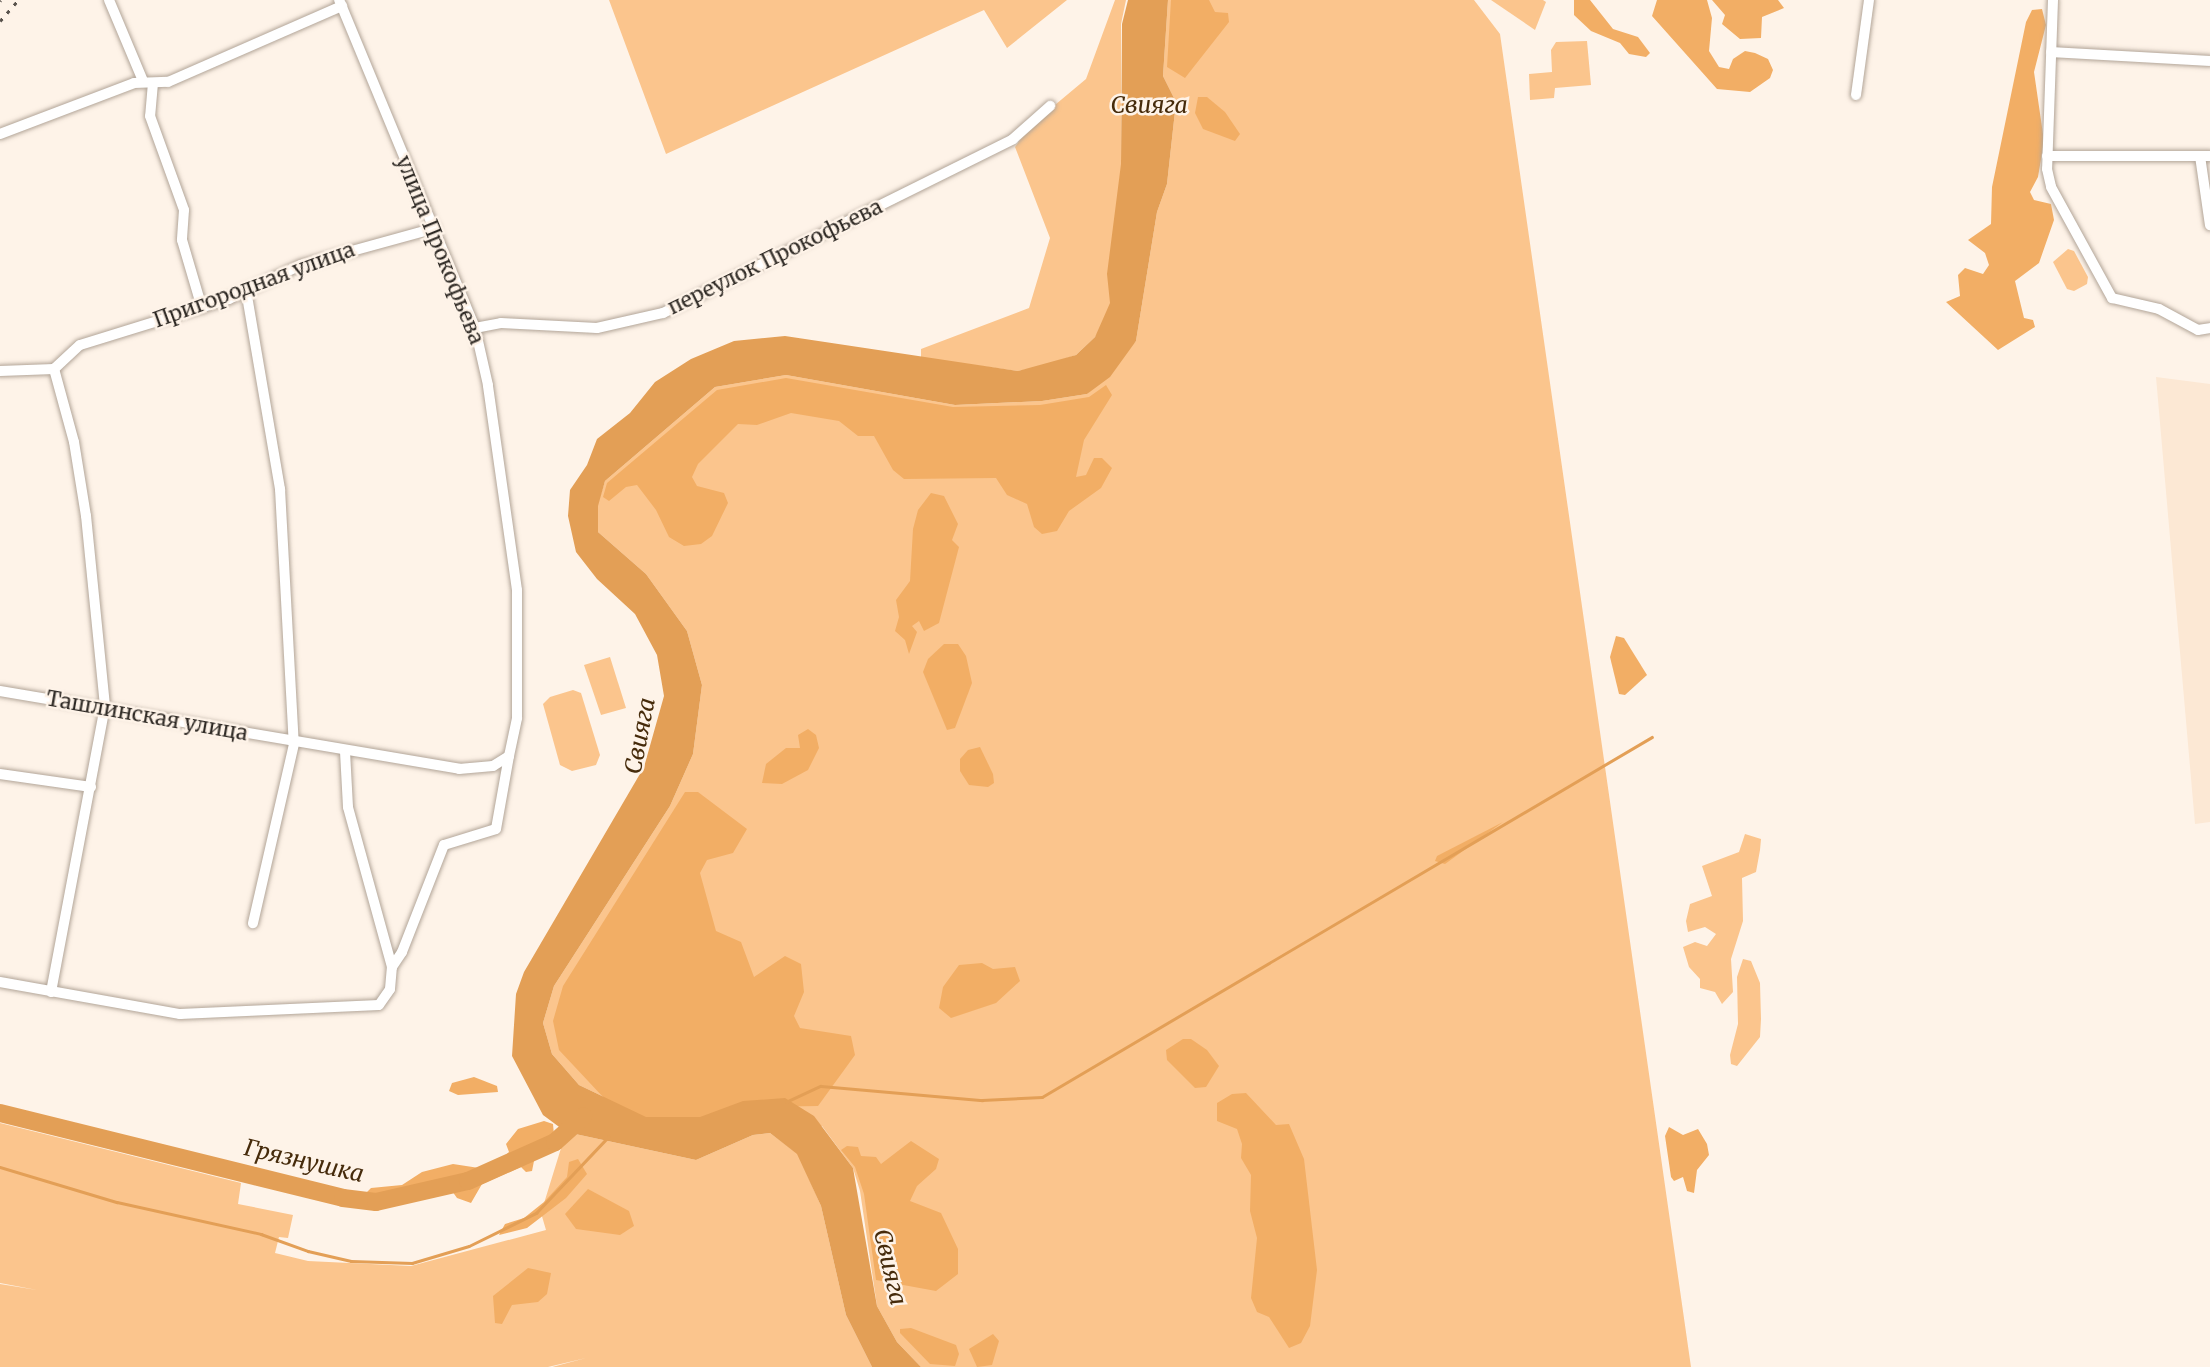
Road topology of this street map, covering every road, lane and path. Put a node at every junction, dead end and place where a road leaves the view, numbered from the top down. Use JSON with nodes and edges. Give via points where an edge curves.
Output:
{"nodes":[{"id":1,"x":109,"y":0,"type":"edge"},
{"id":2,"x":1869,"y":0,"type":"edge"},
{"id":3,"x":2053,"y":0,"type":"edge"},
{"id":4,"x":340,"y":3,"type":"edge"},
{"id":5,"x":2051,"y":52,"type":"junction"},
{"id":6,"x":2210,"y":61,"type":"edge"},
{"id":7,"x":148,"y":82,"type":"junction"},
{"id":8,"x":1856,"y":95,"type":"dead end"},
{"id":9,"x":1050,"y":106,"type":"dead end"},
{"id":10,"x":0,"y":134,"type":"edge"},
{"id":11,"x":2047,"y":156,"type":"junction"},
{"id":12,"x":2205,"y":156,"type":"edge"},
{"id":13,"x":2210,"y":225,"type":"edge"},
{"id":14,"x":435,"y":228,"type":"junction"},
{"id":15,"x":246,"y":290,"type":"junction"},
{"id":16,"x":202,"y":308,"type":"junction"},
{"id":17,"x":475,"y":328,"type":"junction"},
{"id":18,"x":2210,"y":328,"type":"edge"},
{"id":19,"x":54,"y":369,"type":"junction"},
{"id":20,"x":0,"y":371,"type":"edge"},
{"id":21,"x":0,"y":691,"type":"edge"},
{"id":22,"x":105,"y":706,"type":"junction"},
{"id":23,"x":294,"y":744,"type":"junction"},
{"id":24,"x":345,"y":752,"type":"junction"},
{"id":25,"x":509,"y":756,"type":"junction"},
{"id":26,"x":0,"y":774,"type":"edge"},
{"id":27,"x":92,"y":786,"type":"junction"},
{"id":28,"x":253,"y":923,"type":"dead end"},
{"id":29,"x":391,"y":967,"type":"junction"},
{"id":30,"x":0,"y":982,"type":"edge"},
{"id":31,"x":51,"y":992,"type":"junction"}],
"edges":[{"from":1,"to":7,"type":"street"},
{"from":2,"to":8,"type":"street"},
{"from":3,"to":5,"type":"street"},
{"from":4,"to":7,"type":"street","via":[[247,50],[168,82]]},
{"from":4,"to":14,"type":"street","name":"улица Прокофьева"},
{"from":5,"to":6,"type":"street"},
{"from":5,"to":11,"type":"street"},
{"from":7,"to":10,"type":"street"},
{"from":7,"to":16,"type":"street","via":[[150,117],[184,210],[183,240]]},
{"from":9,"to":17,"type":"street","name":"переулок Прокофьева","via":[[1013,139],[663,313],[597,327],[501,323]]},
{"from":11,"to":12,"type":"street"},
{"from":11,"to":18,"type":"street","via":[[2051,187],[2112,298],[2159,309],[2198,330]]},
{"from":12,"to":13,"type":"street"},
{"from":14,"to":15,"type":"street","name":"Пригородная улица","via":[[301,265]]},
{"from":14,"to":17,"type":"street","name":"улица Прокофьева"},
{"from":15,"to":16,"type":"street","name":"Пригородная улица"},
{"from":15,"to":23,"type":"street","via":[[280,489]]},
{"from":16,"to":19,"type":"street","name":"Пригородная улица","via":[[80,345]]},
{"from":17,"to":25,"type":"street","name":"улица Прокофьева","via":[[502,463],[517,590],[517,718]]},
{"from":19,"to":20,"type":"street"},
{"from":19,"to":22,"type":"street","via":[[74,442],[86,516]]},
{"from":21,"to":22,"type":"street","name":"Ташлинская улица"},
{"from":22,"to":23,"type":"street","name":"Ташлинская улица"},
{"from":22,"to":27,"type":"street"},
{"from":23,"to":24,"type":"street","name":"Ташлинская улица"},
{"from":23,"to":28,"type":"street"},
{"from":24,"to":25,"type":"street","name":"Ташлинская улица","via":[[459,769],[493,766]]},
{"from":24,"to":29,"type":"street","via":[[348,807]]},
{"from":25,"to":29,"type":"street","via":[[496,829],[444,845],[402,952]]},
{"from":26,"to":27,"type":"street"},
{"from":27,"to":31,"type":"street"},
{"from":29,"to":31,"type":"street","via":[[390,989],[372,1008],[180,1014]]},
{"from":30,"to":31,"type":"street"}]}
